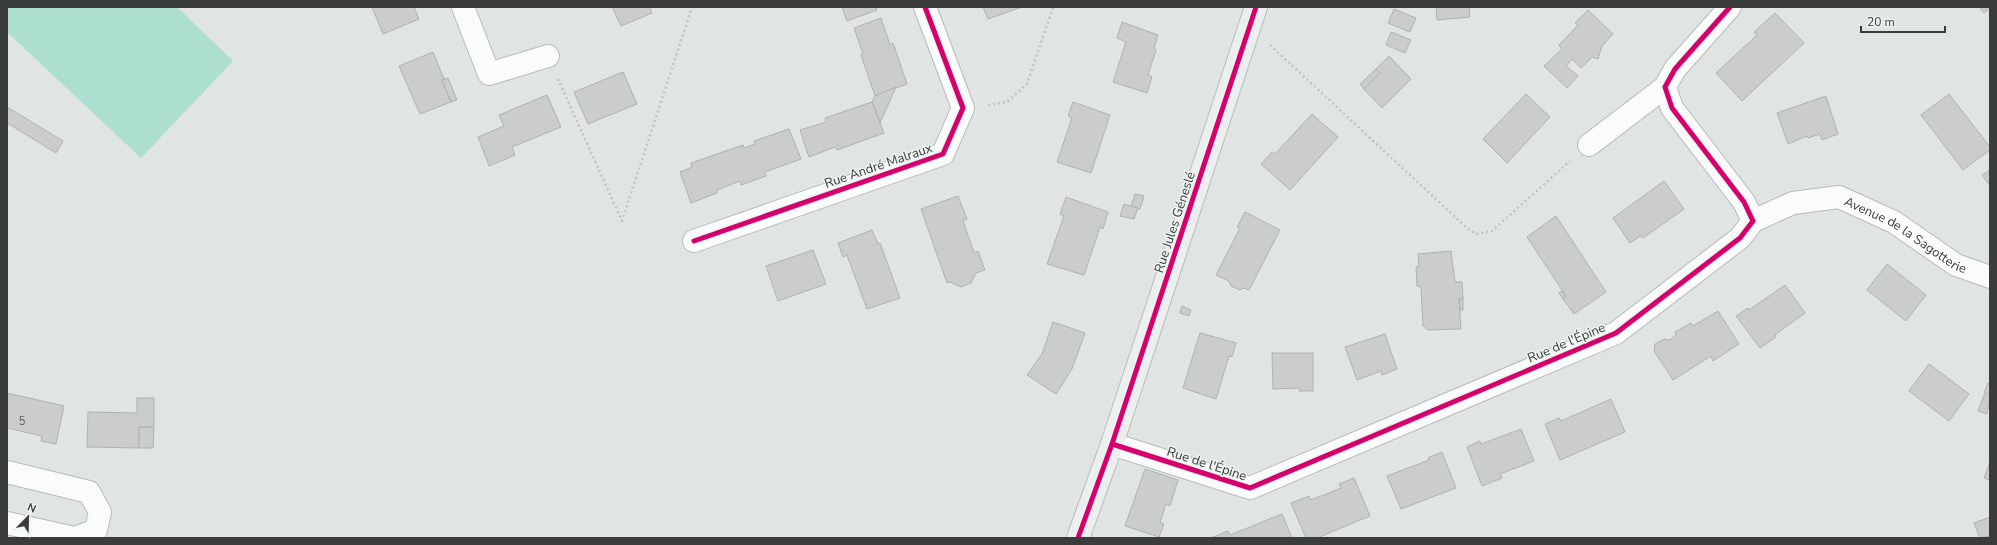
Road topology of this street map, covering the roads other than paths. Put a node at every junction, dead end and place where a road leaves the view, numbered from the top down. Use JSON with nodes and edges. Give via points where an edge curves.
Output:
{"nodes":[{"id":1,"x":463,"y":7,"type":"edge"},
{"id":2,"x":925,"y":7,"type":"edge"},
{"id":3,"x":1730,"y":7,"type":"edge"},
{"id":4,"x":1253,"y":17,"type":"edge"},
{"id":5,"x":548,"y":56,"type":"road end"},
{"id":6,"x":1665,"y":87,"type":"junction"},
{"id":7,"x":1589,"y":145,"type":"road end"},
{"id":8,"x":1753,"y":221,"type":"junction"},
{"id":9,"x":694,"y":241,"type":"dead end"},
{"id":10,"x":1990,"y":277,"type":"edge"},
{"id":11,"x":1112,"y":444,"type":"junction"},
{"id":12,"x":7,"y":472,"type":"edge"},
{"id":13,"x":7,"y":523,"type":"edge"},
{"id":14,"x":74,"y":538,"type":"edge"},
{"id":15,"x":1078,"y":538,"type":"edge"}],
"edges":[{"from":1,"to":5,"type":"street","via":[[490,74]]},
{"from":2,"to":9,"type":"street","name":"Rue André Malraux","via":[[963,108],[943,154]]},
{"from":3,"to":6,"type":"street","via":[[1675,69]]},
{"from":4,"to":11,"type":"street","name":"Rue Jules Géneslé"},
{"from":6,"to":7,"type":"street"},
{"from":6,"to":8,"type":"street","via":[[1672,108],[1744,202]]},
{"from":8,"to":10,"type":"street","name":"Avenue de la Sagotterie","via":[[1793,203],[1839,197],[1894,222],[1956,265]]},
{"from":8,"to":11,"type":"street","name":"Rue de l'Épine","via":[[1740,238],[1616,333],[1250,488]]},
{"from":11,"to":15,"type":"street","name":"Rue Jules Géneslé"},
{"from":12,"to":14,"type":"street","via":[[89,492],[100,512],[96,530]]},
{"from":13,"to":14,"type":"street"}]}
